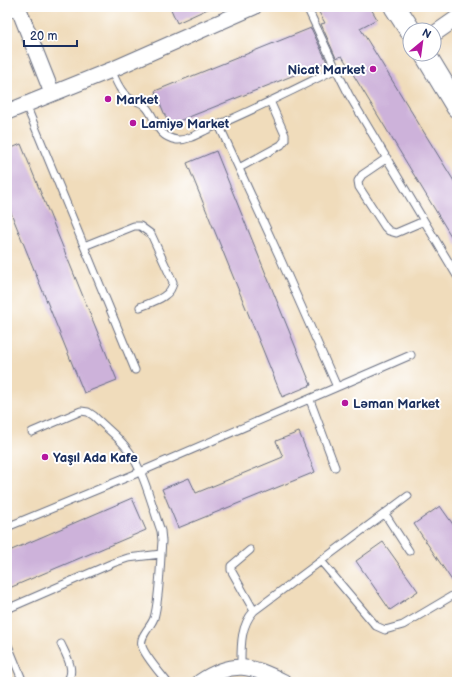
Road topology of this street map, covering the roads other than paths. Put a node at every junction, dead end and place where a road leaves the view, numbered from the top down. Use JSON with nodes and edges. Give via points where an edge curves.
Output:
{"nodes":[{"id":1,"x":254,"y":7,"type":"edge"},
{"id":2,"x":308,"y":7,"type":"edge"},
{"id":3,"x":395,"y":7,"type":"edge"},
{"id":4,"x":15,"y":10,"type":"edge"},
{"id":5,"x":457,"y":18,"type":"edge"},
{"id":6,"x":405,"y":22,"type":"edge"},
{"id":7,"x":442,"y":28,"type":"edge"},
{"id":8,"x":430,"y":62,"type":"edge"},
{"id":9,"x":336,"y":69,"type":"junction"},
{"id":10,"x":111,"y":70,"type":"junction"},
{"id":11,"x":52,"y":93,"type":"junction"},
{"id":12,"x":455,"y":98,"type":"edge"},
{"id":13,"x":270,"y":101,"type":"junction"},
{"id":14,"x":26,"y":104,"type":"junction"},
{"id":15,"x":7,"y":112,"type":"edge"},
{"id":16,"x":218,"y":125,"type":"junction"},
{"id":17,"x":387,"y":158,"type":"junction"},
{"id":18,"x":239,"y":168,"type":"junction"},
{"id":19,"x":424,"y":221,"type":"junction"},
{"id":20,"x":84,"y":246,"type":"junction"},
{"id":21,"x":457,"y":276,"type":"edge"},
{"id":22,"x":140,"y":307,"type":"dead end"},
{"id":23,"x":411,"y":355,"type":"dead end"},
{"id":24,"x":135,"y":370,"type":"dead end"},
{"id":25,"x":337,"y":387,"type":"junction"},
{"id":26,"x":310,"y":400,"type":"junction"},
{"id":27,"x":32,"y":432,"type":"dead end"},
{"id":28,"x":335,"y":467,"type":"dead end"},
{"id":29,"x":140,"y":472,"type":"junction"},
{"id":30,"x":408,"y":496,"type":"dead end"},
{"id":31,"x":385,"y":514,"type":"junction"},
{"id":32,"x":7,"y":527,"type":"edge"},
{"id":33,"x":250,"y":550,"type":"dead end"},
{"id":34,"x":409,"y":551,"type":"dead end"},
{"id":35,"x":161,"y":554,"type":"junction"},
{"id":36,"x":321,"y":561,"type":"junction"},
{"id":37,"x":457,"y":593,"type":"edge"},
{"id":38,"x":7,"y":609,"type":"edge"},
{"id":39,"x":254,"y":611,"type":"junction"},
{"id":40,"x":7,"y":643,"type":"edge"},
{"id":41,"x":61,"y":644,"type":"dead end"},
{"id":42,"x":241,"y":666,"type":"junction"},
{"id":43,"x":23,"y":682,"type":"edge"},
{"id":44,"x":66,"y":682,"type":"edge"},
{"id":45,"x":167,"y":682,"type":"edge"},
{"id":46,"x":200,"y":682,"type":"edge"},
{"id":47,"x":284,"y":682,"type":"edge"}],
"edges":[{"from":1,"to":10,"type":"street"},
{"from":2,"to":9,"type":"lane"},
{"from":3,"to":6,"type":"street"},
{"from":4,"to":11,"type":"street"},
{"from":5,"to":7,"type":"street"},
{"from":8,"to":12,"type":"street"},
{"from":9,"to":13,"type":"lane"},
{"from":9,"to":17,"type":"lane"},
{"from":10,"to":11,"type":"street"},
{"from":10,"to":16,"type":"lane","via":[[123,93],[128,98],[142,103],[164,134],[177,140],[184,139]]},
{"from":11,"to":14,"type":"street"},
{"from":13,"to":16,"type":"lane"},
{"from":13,"to":18,"type":"lane","via":[[285,140],[281,145]]},
{"from":14,"to":15,"type":"street"},
{"from":14,"to":20,"type":"lane"},
{"from":16,"to":18,"type":"lane"},
{"from":17,"to":19,"type":"lane"},
{"from":17,"to":19,"type":"lane","via":[[362,175],[358,181],[359,187],[389,231],[396,233]]},
{"from":18,"to":25,"type":"lane"},
{"from":19,"to":21,"type":"lane"},
{"from":20,"to":22,"type":"lane","via":[[134,226],[140,226],[151,234],[172,282],[172,288],[168,294]]},
{"from":20,"to":24,"type":"lane"},
{"from":23,"to":25,"type":"lane"},
{"from":25,"to":26,"type":"lane"},
{"from":26,"to":28,"type":"lane"},
{"from":26,"to":29,"type":"lane"},
{"from":27,"to":29,"type":"lane","via":[[81,411],[88,412],[128,450]]},
{"from":29,"to":32,"type":"lane"},
{"from":29,"to":35,"type":"lane","via":[[161,531]]},
{"from":30,"to":31,"type":"lane"},
{"from":31,"to":34,"type":"lane"},
{"from":31,"to":36,"type":"lane"},
{"from":33,"to":39,"type":"lane","via":[[231,566],[231,570]]},
{"from":35,"to":38,"type":"lane","via":[[128,558],[113,563]]},
{"from":35,"to":45,"type":"lane","via":[[156,608],[153,620],[142,639],[142,646]]},
{"from":36,"to":37,"type":"lane","via":[[376,626],[385,630],[403,625]]},
{"from":36,"to":39,"type":"lane"},
{"from":39,"to":42,"type":"lane","via":[[244,626]]},
{"from":40,"to":43,"type":"lane"},
{"from":41,"to":44,"type":"lane","via":[[71,674]]},
{"from":42,"to":46,"type":"street","via":[[225,669]]},
{"from":42,"to":47,"type":"street","via":[[253,668]]}]}
